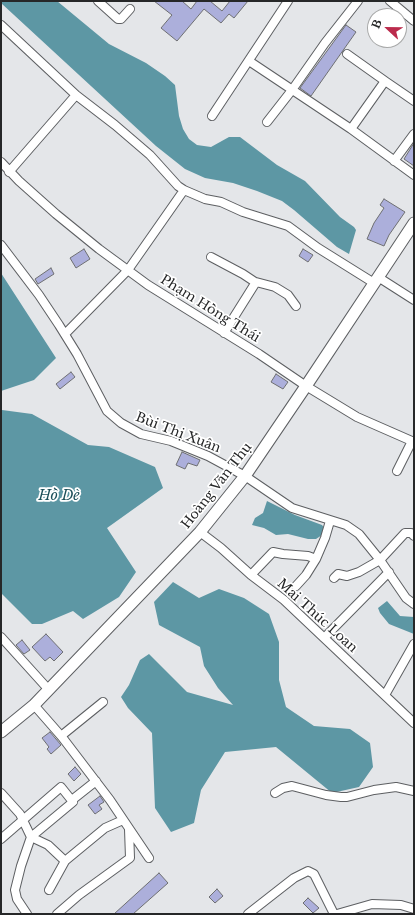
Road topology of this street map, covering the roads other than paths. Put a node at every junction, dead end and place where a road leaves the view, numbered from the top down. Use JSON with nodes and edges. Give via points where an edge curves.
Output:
{"nodes":[{"id":1,"x":98,"y":1,"type":"edge"},
{"id":2,"x":288,"y":1,"type":"edge"},
{"id":3,"x":358,"y":1,"type":"edge"},
{"id":4,"x":390,"y":1,"type":"edge"},
{"id":5,"x":130,"y":9,"type":"dead end"},
{"id":6,"x":414,"y":21,"type":"edge"},
{"id":7,"x":1,"y":25,"type":"edge"},
{"id":8,"x":348,"y":54,"type":"dead end"},
{"id":9,"x":249,"y":61,"type":"junction"},
{"id":10,"x":385,"y":81,"type":"junction"},
{"id":11,"x":292,"y":90,"type":"junction"},
{"id":12,"x":76,"y":95,"type":"junction"},
{"id":13,"x":414,"y":101,"type":"edge"},
{"id":14,"x":212,"y":116,"type":"dead end"},
{"id":15,"x":267,"y":122,"type":"dead end"},
{"id":16,"x":351,"y":129,"type":"junction"},
{"id":17,"x":414,"y":134,"type":"edge"},
{"id":18,"x":394,"y":160,"type":"junction"},
{"id":19,"x":1,"y":162,"type":"edge"},
{"id":20,"x":9,"y":172,"type":"junction"},
{"id":21,"x":414,"y":175,"type":"edge"},
{"id":22,"x":184,"y":190,"type":"junction"},
{"id":23,"x":414,"y":223,"type":"edge"},
{"id":24,"x":1,"y":245,"type":"edge"},
{"id":25,"x":210,"y":257,"type":"dead end"},
{"id":26,"x":128,"y":270,"type":"junction"},
{"id":27,"x":376,"y":280,"type":"junction"},
{"id":28,"x":255,"y":282,"type":"junction"},
{"id":29,"x":414,"y":300,"type":"edge"},
{"id":30,"x":296,"y":306,"type":"dead end"},
{"id":31,"x":224,"y":333,"type":"junction"},
{"id":32,"x":64,"y":334,"type":"junction"},
{"id":33,"x":306,"y":386,"type":"junction"},
{"id":34,"x":413,"y":442,"type":"edge"},
{"id":35,"x":397,"y":471,"type":"dead end"},
{"id":36,"x":245,"y":476,"type":"junction"},
{"id":37,"x":330,"y":521,"type":"junction"},
{"id":38,"x":200,"y":532,"type":"junction"},
{"id":39,"x":414,"y":536,"type":"edge"},
{"id":40,"x":316,"y":559,"type":"junction"},
{"id":41,"x":380,"y":560,"type":"junction"},
{"id":42,"x":389,"y":572,"type":"junction"},
{"id":43,"x":251,"y":575,"type":"junction"},
{"id":44,"x":334,"y":578,"type":"dead end"},
{"id":45,"x":296,"y":586,"type":"dead end"},
{"id":46,"x":414,"y":604,"type":"edge"},
{"id":47,"x":1,"y":638,"type":"edge"},
{"id":48,"x":324,"y":638,"type":"junction"},
{"id":49,"x":414,"y":644,"type":"edge"},
{"id":50,"x":49,"y":690,"type":"junction"},
{"id":51,"x":385,"y":695,"type":"junction"},
{"id":52,"x":103,"y":702,"type":"dead end"},
{"id":53,"x":34,"y":706,"type":"junction"},
{"id":54,"x":414,"y":723,"type":"edge"},
{"id":55,"x":1,"y":732,"type":"edge"},
{"id":56,"x":61,"y":736,"type":"junction"},
{"id":57,"x":96,"y":781,"type":"junction"},
{"id":58,"x":414,"y":791,"type":"edge"},
{"id":59,"x":1,"y":793,"type":"edge"},
{"id":60,"x":275,"y":793,"type":"dead end"},
{"id":61,"x":73,"y":801,"type":"junction"},
{"id":62,"x":23,"y":820,"type":"junction"},
{"id":63,"x":123,"y":820,"type":"junction"},
{"id":64,"x":128,"y":827,"type":"junction"},
{"id":65,"x":32,"y":837,"type":"junction"},
{"id":66,"x":1,"y":839,"type":"edge"},
{"id":67,"x":149,"y":858,"type":"dead end"},
{"id":68,"x":65,"y":861,"type":"junction"},
{"id":69,"x":49,"y":890,"type":"dead end"},
{"id":70,"x":414,"y":909,"type":"edge"},
{"id":71,"x":27,"y":914,"type":"edge"},
{"id":72,"x":57,"y":914,"type":"edge"},
{"id":73,"x":248,"y":914,"type":"edge"},
{"id":74,"x":335,"y":914,"type":"edge"}],
"edges":[{"from":1,"to":5,"type":"street","via":[[118,19]]},
{"from":2,"to":9,"type":"street"},
{"from":3,"to":11,"type":"street"},
{"from":4,"to":6,"type":"street"},
{"from":7,"to":12,"type":"street"},
{"from":8,"to":10,"type":"street"},
{"from":9,"to":11,"type":"street"},
{"from":9,"to":14,"type":"street"},
{"from":10,"to":13,"type":"street"},
{"from":10,"to":16,"type":"street"},
{"from":11,"to":15,"type":"street"},
{"from":11,"to":16,"type":"street"},
{"from":12,"to":20,"type":"street"},
{"from":12,"to":22,"type":"street","via":[[116,125]]},
{"from":16,"to":18,"type":"street"},
{"from":17,"to":18,"type":"street"},
{"from":18,"to":21,"type":"street"},
{"from":19,"to":20,"type":"street","name":"Phạm Hồng Thái"},
{"from":20,"to":26,"type":"street","name":"Phạm Hồng Thái","via":[[56,214]]},
{"from":22,"to":26,"type":"street"},
{"from":22,"to":27,"type":"street","via":[[288,226],[318,248]]},
{"from":23,"to":27,"type":"main road","name":"Hoàng Văn Thụ"},
{"from":24,"to":32,"type":"street","name":"Bùi Thị Xuân","via":[[39,295]]},
{"from":25,"to":28,"type":"street"},
{"from":26,"to":31,"type":"street","name":"Phạm Hồng Thái"},
{"from":26,"to":32,"type":"street"},
{"from":27,"to":29,"type":"street"},
{"from":27,"to":33,"type":"main road","name":"Hoàng Văn Thụ"},
{"from":28,"to":30,"type":"street","via":[[275,287],[288,295]]},
{"from":28,"to":31,"type":"street"},
{"from":31,"to":33,"type":"street","name":"Phạm Hồng Thái"},
{"from":32,"to":36,"type":"street","name":"Bùi Thị Xuân","via":[[107,411],[121,423],[141,434],[171,441],[208,456]]},
{"from":33,"to":34,"type":"street","name":"Phạm Hồng Thái","via":[[357,417]]},
{"from":33,"to":36,"type":"main road","name":"Hoàng Văn Thụ"},
{"from":34,"to":35,"type":"street"},
{"from":36,"to":37,"type":"street","name":"Bùi Thị Xuân","via":[[292,508]]},
{"from":36,"to":38,"type":"main road","name":"Hoàng Văn Thụ"},
{"from":37,"to":40,"type":"street"},
{"from":37,"to":41,"type":"street","name":"Bùi Thị Xuân","via":[[346,525],[359,534]]},
{"from":38,"to":43,"type":"street","name":"Mai Thúc Loan"},
{"from":38,"to":50,"type":"main road","name":"Hoàng Văn Thụ"},
{"from":39,"to":41,"type":"street","via":[[405,533]]},
{"from":40,"to":43,"type":"street","via":[[273,552]]},
{"from":40,"to":45,"type":"street"},
{"from":41,"to":42,"type":"street","name":"Bùi Thị Xuân"},
{"from":41,"to":44,"type":"street","via":[[359,572],[347,576],[338,574]]},
{"from":42,"to":46,"type":"street","name":"Bùi Thị Xuân","via":[[406,598]]},
{"from":42,"to":48,"type":"street"},
{"from":43,"to":48,"type":"street","name":"Mai Thúc Loan","via":[[284,600]]},
{"from":47,"to":50,"type":"street"},
{"from":48,"to":51,"type":"street","name":"Mai Thúc Loan"},
{"from":49,"to":51,"type":"street"},
{"from":50,"to":53,"type":"main road","name":"Hoàng Văn Thụ"},
{"from":51,"to":54,"type":"street","name":"Mai Thúc Loan"},
{"from":52,"to":56,"type":"street"},
{"from":53,"to":55,"type":"main road","name":"Hoàng Văn Thụ"},
{"from":53,"to":56,"type":"street"},
{"from":56,"to":57,"type":"street"},
{"from":57,"to":61,"type":"street"},
{"from":57,"to":63,"type":"street"},
{"from":58,"to":60,"type":"street","via":[[396,788],[341,797],[292,786]]},
{"from":59,"to":62,"type":"street"},
{"from":61,"to":62,"type":"street","via":[[61,787]]},
{"from":61,"to":65,"type":"street"},
{"from":62,"to":65,"type":"street"},
{"from":62,"to":66,"type":"street"},
{"from":63,"to":64,"type":"street"},
{"from":63,"to":68,"type":"street","via":[[105,828]]},
{"from":64,"to":67,"type":"street"},
{"from":64,"to":72,"type":"street","via":[[130,858]]},
{"from":65,"to":68,"type":"street","via":[[48,845]]},
{"from":65,"to":71,"type":"street","via":[[15,890],[17,899]]},
{"from":68,"to":69,"type":"street"},
{"from":70,"to":74,"type":"street","via":[[401,905],[372,904]]},
{"from":73,"to":74,"type":"street","via":[[294,878],[308,871],[314,874]]}]}
